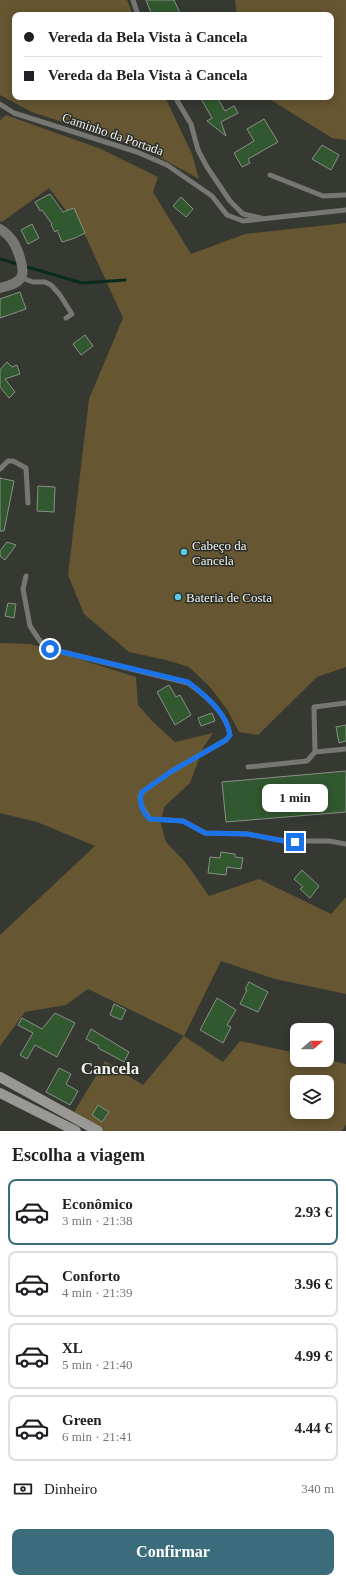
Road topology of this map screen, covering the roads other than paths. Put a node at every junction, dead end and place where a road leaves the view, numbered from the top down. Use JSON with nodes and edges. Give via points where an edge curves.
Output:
{"nodes":[{"id":1,"x":133,"y":0,"type":"edge"},
{"id":2,"x":137,"y":12,"type":"edge"},
{"id":3,"x":177,"y":100,"type":"edge"},
{"id":4,"x":0,"y":104,"type":"edge"},
{"id":5,"x":270,"y":175,"type":"dead end"},
{"id":6,"x":346,"y":195,"type":"edge"},
{"id":7,"x":346,"y":210,"type":"edge"},
{"id":8,"x":264,"y":219,"type":"junction"},
{"id":9,"x":0,"y":229,"type":"edge"},
{"id":10,"x":22,"y":274,"type":"junction"},
{"id":11,"x":0,"y":288,"type":"edge"},
{"id":12,"x":66,"y":318,"type":"dead end"},
{"id":13,"x":0,"y":469,"type":"edge"},
{"id":14,"x":28,"y":503,"type":"dead end"},
{"id":15,"x":26,"y":576,"type":"dead end"},
{"id":16,"x":346,"y":703,"type":"edge"},
{"id":17,"x":346,"y":749,"type":"edge"},
{"id":18,"x":315,"y":752,"type":"junction"},
{"id":19,"x":248,"y":767,"type":"dead end"},
{"id":20,"x":346,"y":844,"type":"edge"},
{"id":21,"x":0,"y":1076,"type":"edge"},
{"id":22,"x":0,"y":1093,"type":"edge"},
{"id":23,"x":76,"y":1131,"type":"edge"},
{"id":24,"x":98,"y":1131,"type":"edge"}],
"edges":[{"from":1,"to":2,"type":"lane"},
{"from":3,"to":8,"type":"lane","via":[[191,124],[198,150],[230,201],[243,214]]},
{"from":4,"to":8,"type":"lane","name":"Caminho da Portada","via":[[14,113],[137,152],[167,165],[212,196],[227,215],[243,221]]},
{"from":5,"to":6,"type":"lane","via":[[323,196]]},
{"from":7,"to":8,"type":"lane","name":"Caminho da Portada"},
{"from":9,"to":10,"type":"street","via":[[12,240],[17,249]]},
{"from":10,"to":11,"type":"street","via":[[13,284]]},
{"from":10,"to":12,"type":"lane","via":[[33,282],[51,285],[72,314]]},
{"from":13,"to":14,"type":"lane","via":[[8,461],[26,468]]},
{"from":15,"to":20,"type":"lane","via":[[23,589],[30,626],[44,645],[50,649],[188,682],[200,691],[229,726],[230,735],[226,740],[172,771],[142,792],[142,807],[147,817],[154,820],[183,821],[205,833],[247,834],[284,841],[328,841]]},
{"from":16,"to":18,"type":"lane","via":[[314,707]]},
{"from":17,"to":18,"type":"lane"},
{"from":18,"to":19,"type":"lane","via":[[307,761]]},
{"from":21,"to":24,"type":"main road"},
{"from":22,"to":23,"type":"main road"}]}
